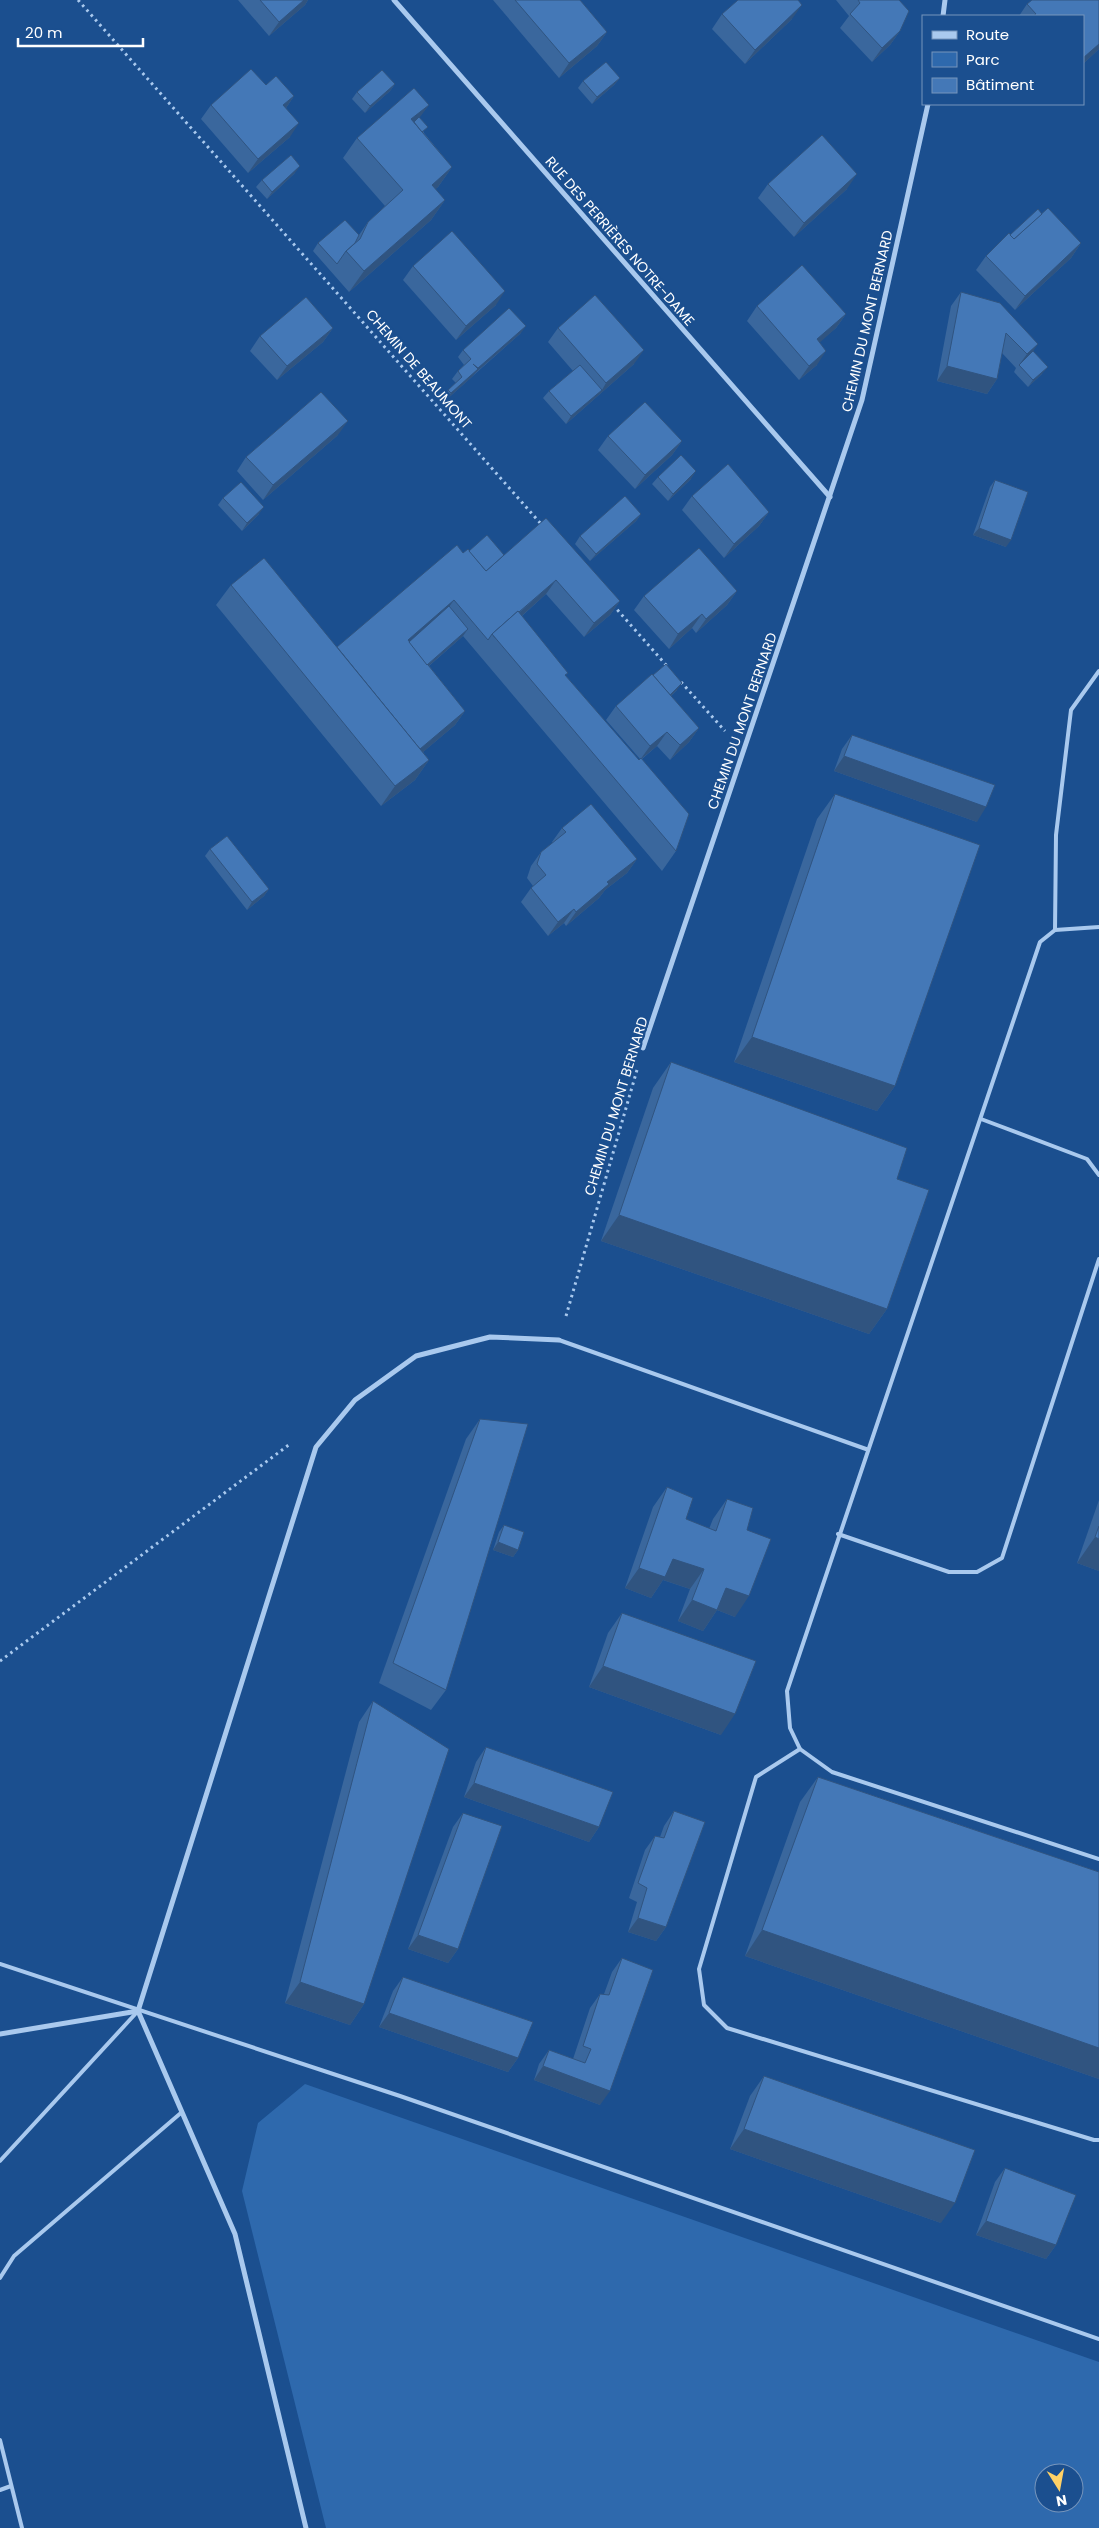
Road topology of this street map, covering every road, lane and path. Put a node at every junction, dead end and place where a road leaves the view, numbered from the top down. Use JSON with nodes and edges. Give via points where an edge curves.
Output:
{"nodes":[{"id":1,"x":78,"y":0,"type":"edge"},
{"id":2,"x":394,"y":0,"type":"edge"},
{"id":3,"x":945,"y":0,"type":"edge"},
{"id":4,"x":943,"y":15,"type":"edge"},
{"id":5,"x":928,"y":105,"type":"edge"},
{"id":6,"x":830,"y":497,"type":"junction"},
{"id":7,"x":546,"y":529,"type":"edge"},
{"id":8,"x":611,"y":603,"type":"edge"},
{"id":9,"x":671,"y":670,"type":"edge"},
{"id":10,"x":1099,"y":671,"type":"edge"},
{"id":11,"x":677,"y":678,"type":"edge"},
{"id":12,"x":743,"y":752,"type":"junction"},
{"id":13,"x":1099,"y":927,"type":"edge"},
{"id":14,"x":1054,"y":930,"type":"junction"},
{"id":15,"x":643,"y":1048,"type":"joint"},
{"id":16,"x":981,"y":1119,"type":"junction"},
{"id":17,"x":1099,"y":1175,"type":"edge"},
{"id":18,"x":1099,"y":1259,"type":"edge"},
{"id":19,"x":559,"y":1340,"type":"junction"},
{"id":20,"x":297,"y":1438,"type":"dead end"},
{"id":21,"x":866,"y":1450,"type":"junction"},
{"id":22,"x":838,"y":1534,"type":"junction"},
{"id":23,"x":0,"y":1660,"type":"edge"},
{"id":24,"x":800,"y":1749,"type":"junction"},
{"id":25,"x":1099,"y":1859,"type":"edge"},
{"id":26,"x":0,"y":1964,"type":"edge"},
{"id":27,"x":138,"y":2011,"type":"junction"},
{"id":28,"x":0,"y":2034,"type":"edge"},
{"id":29,"x":182,"y":2112,"type":"junction"},
{"id":30,"x":1099,"y":2140,"type":"edge"},
{"id":31,"x":0,"y":2161,"type":"edge"},
{"id":32,"x":0,"y":2278,"type":"edge"},
{"id":33,"x":1099,"y":2339,"type":"edge"},
{"id":34,"x":0,"y":2440,"type":"edge"},
{"id":35,"x":11,"y":2486,"type":"junction"},
{"id":36,"x":0,"y":2490,"type":"edge"},
{"id":37,"x":22,"y":2528,"type":"edge"},
{"id":38,"x":306,"y":2528,"type":"edge"}],
"edges":[{"from":1,"to":7,"type":"path","name":"CHEMIN DE BEAUMONT"},
{"from":2,"to":6,"type":"street","name":"RUE DES PERRIÈRES NOTRE-DAME"},
{"from":3,"to":4,"type":"street"},
{"from":5,"to":6,"type":"street","name":"CHEMIN DU MONT BERNARD","via":[[862,400]]},
{"from":6,"to":12,"type":"street","name":"CHEMIN DU MONT BERNARD"},
{"from":8,"to":9,"type":"path"},
{"from":10,"to":14,"type":"lane","via":[[1071,710],[1056,835]]},
{"from":11,"to":12,"type":"path"},
{"from":12,"to":15,"type":"street","name":"CHEMIN DU MONT BERNARD"},
{"from":13,"to":14,"type":"lane"},
{"from":14,"to":16,"type":"lane","via":[[1040,942]]},
{"from":15,"to":19,"type":"path","name":"CHEMIN DU MONT BERNARD"},
{"from":16,"to":17,"type":"lane","via":[[1087,1159]]},
{"from":16,"to":21,"type":"lane"},
{"from":18,"to":22,"type":"lane","via":[[1002,1558],[977,1572],[949,1572]]},
{"from":19,"to":21,"type":"lane"},
{"from":19,"to":27,"type":"street","via":[[490,1336],[416,1356],[355,1400],[316,1447]]},
{"from":20,"to":23,"type":"path"},
{"from":21,"to":22,"type":"lane"},
{"from":22,"to":24,"type":"lane","via":[[787,1691],[790,1728]]},
{"from":24,"to":25,"type":"lane","via":[[832,1772]]},
{"from":24,"to":30,"type":"lane","via":[[756,1777],[699,1969],[704,2005],[726,2028]]},
{"from":26,"to":27,"type":"lane"},
{"from":27,"to":28,"type":"street"},
{"from":27,"to":29,"type":"street"},
{"from":27,"to":31,"type":"lane"},
{"from":27,"to":33,"type":"lane","via":[[400,2096]]},
{"from":29,"to":32,"type":"lane","via":[[14,2256]]},
{"from":29,"to":38,"type":"street","via":[[235,2234]]},
{"from":34,"to":35,"type":"lane"},
{"from":35,"to":36,"type":"lane"},
{"from":35,"to":37,"type":"lane"}]}
